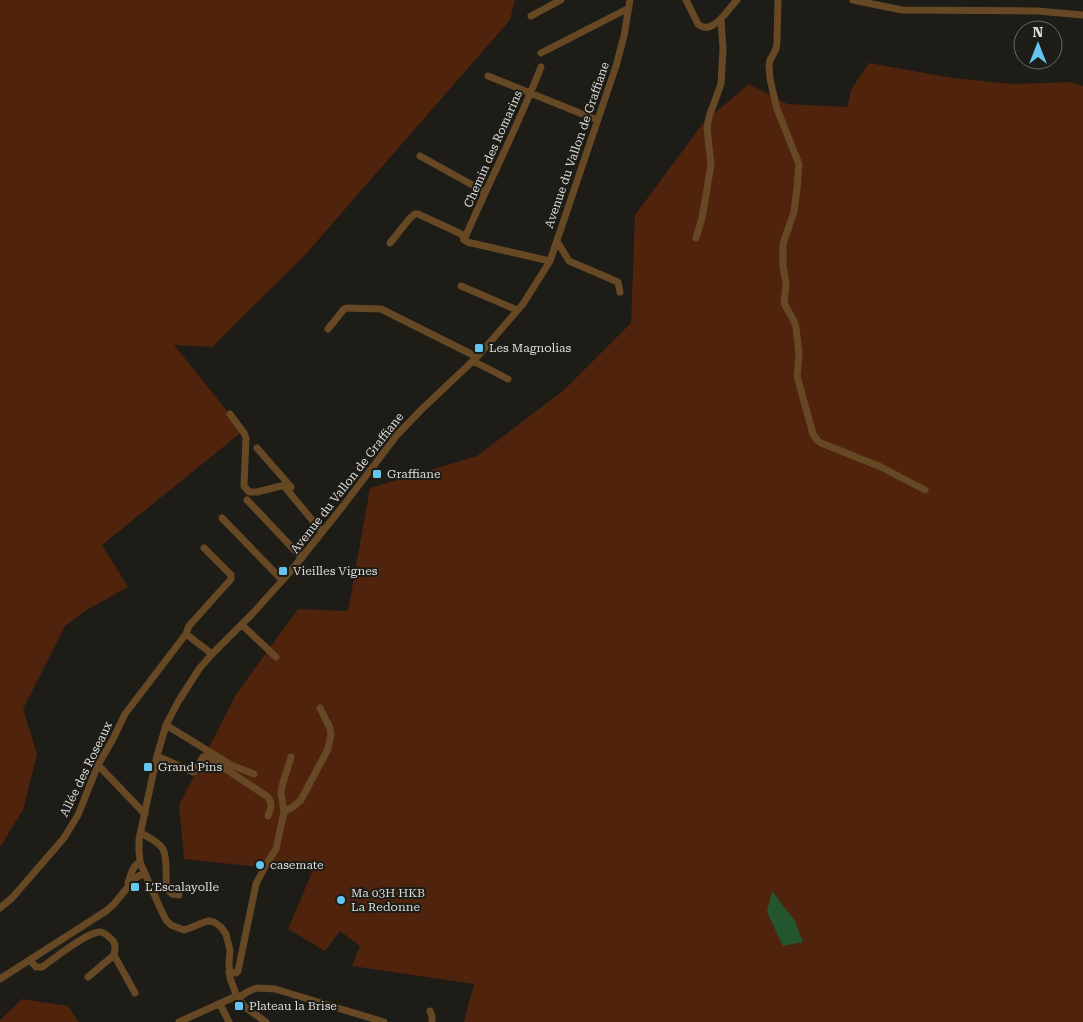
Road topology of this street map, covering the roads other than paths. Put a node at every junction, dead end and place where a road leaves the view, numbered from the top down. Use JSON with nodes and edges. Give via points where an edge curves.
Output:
{"nodes":[{"id":1,"x":561,"y":0,"type":"edge"},
{"id":2,"x":686,"y":0,"type":"edge"},
{"id":3,"x":737,"y":0,"type":"edge"},
{"id":4,"x":778,"y":0,"type":"edge"},
{"id":5,"x":853,"y":0,"type":"edge"},
{"id":6,"x":630,"y":4,"type":"edge"},
{"id":7,"x":1083,"y":15,"type":"edge"},
{"id":8,"x":531,"y":16,"type":"dead end"},
{"id":9,"x":721,"y":20,"type":"junction"},
{"id":10,"x":541,"y":53,"type":"dead end"},
{"id":11,"x":541,"y":67,"type":"dead end"},
{"id":12,"x":488,"y":76,"type":"dead end"},
{"id":13,"x":530,"y":94,"type":"junction"},
{"id":14,"x":598,"y":120,"type":"junction"},
{"id":15,"x":420,"y":156,"type":"dead end"},
{"id":16,"x":485,"y":192,"type":"junction"},
{"id":17,"x":696,"y":238,"type":"dead end"},
{"id":18,"x":464,"y":240,"type":"junction"},
{"id":19,"x":557,"y":240,"type":"junction"},
{"id":20,"x":390,"y":243,"type":"dead end"},
{"id":21,"x":550,"y":261,"type":"junction"},
{"id":22,"x":460,"y":286,"type":"dead end"},
{"id":23,"x":620,"y":292,"type":"dead end"},
{"id":24,"x":517,"y":310,"type":"junction"},
{"id":25,"x":328,"y":329,"type":"dead end"},
{"id":26,"x":475,"y":359,"type":"junction"},
{"id":27,"x":508,"y":379,"type":"dead end"},
{"id":28,"x":230,"y":414,"type":"dead end"},
{"id":29,"x":257,"y":448,"type":"dead end"},
{"id":30,"x":925,"y":490,"type":"dead end"},
{"id":31,"x":247,"y":500,"type":"dead end"},
{"id":32,"x":222,"y":518,"type":"dead end"},
{"id":33,"x":324,"y":530,"type":"junction"},
{"id":34,"x":204,"y":548,"type":"dead end"},
{"id":35,"x":302,"y":558,"type":"junction"},
{"id":36,"x":282,"y":580,"type":"junction"},
{"id":37,"x":242,"y":625,"type":"junction"},
{"id":38,"x":186,"y":634,"type":"junction"},
{"id":39,"x":212,"y":654,"type":"junction"},
{"id":40,"x":276,"y":657,"type":"dead end"},
{"id":41,"x":320,"y":708,"type":"dead end"},
{"id":42,"x":166,"y":725,"type":"junction"},
{"id":43,"x":157,"y":756,"type":"junction"},
{"id":44,"x":292,"y":757,"type":"dead end"},
{"id":45,"x":98,"y":766,"type":"junction"},
{"id":46,"x":254,"y":774,"type":"dead end"},
{"id":47,"x":284,"y":812,"type":"junction"},
{"id":48,"x":145,"y":814,"type":"junction"},
{"id":49,"x":268,"y":816,"type":"dead end"},
{"id":50,"x":141,"y":833,"type":"junction"},
{"id":51,"x":140,"y":862,"type":"junction"},
{"id":52,"x":145,"y":873,"type":"junction"},
{"id":53,"x":127,"y":888,"type":"junction"},
{"id":54,"x":179,"y":895,"type":"dead end"},
{"id":55,"x":0,"y":908,"type":"edge"},
{"id":56,"x":114,"y":956,"type":"junction"},
{"id":57,"x":30,"y":960,"type":"junction"},
{"id":58,"x":229,"y":972,"type":"junction"},
{"id":59,"x":88,"y":977,"type":"dead end"},
{"id":60,"x":0,"y":979,"type":"edge"},
{"id":61,"x":135,"y":993,"type":"dead end"},
{"id":62,"x":237,"y":997,"type":"junction"},
{"id":63,"x":220,"y":1004,"type":"junction"},
{"id":64,"x":430,"y":1011,"type":"dead end"},
{"id":65,"x":179,"y":1022,"type":"edge"},
{"id":66,"x":229,"y":1022,"type":"edge"},
{"id":67,"x":266,"y":1022,"type":"edge"},
{"id":68,"x":384,"y":1022,"type":"edge"},
{"id":69,"x":432,"y":1022,"type":"edge"}],
"edges":[{"from":1,"to":8,"type":"street"},
{"from":2,"to":9,"type":"street","via":[[700,27],[712,26]]},
{"from":3,"to":9,"type":"street"},
{"from":4,"to":30,"type":"street","via":[[777,43],[768,65],[769,73],[777,109],[799,164],[794,212],[783,244],[784,303],[796,327],[797,376],[813,434],[821,443],[881,467]]},
{"from":5,"to":7,"type":"street","via":[[902,10]]},
{"from":6,"to":10,"type":"street"},
{"from":6,"to":14,"type":"street","name":"Avenue du Vallon de Graffiane","via":[[624,36]]},
{"from":9,"to":17,"type":"street","via":[[721,84],[708,123],[711,165]]},
{"from":11,"to":13,"type":"street","name":"Chemin des Romarins"},
{"from":12,"to":13,"type":"street"},
{"from":13,"to":14,"type":"street"},
{"from":13,"to":16,"type":"street","name":"Chemin des Romarins"},
{"from":14,"to":19,"type":"street","name":"Avenue du Vallon de Graffiane"},
{"from":15,"to":16,"type":"street"},
{"from":16,"to":18,"type":"street","name":"Chemin des Romarins"},
{"from":18,"to":20,"type":"street","via":[[455,231],[418,214]]},
{"from":18,"to":21,"type":"street"},
{"from":19,"to":21,"type":"street","name":"Avenue du Vallon de Graffiane"},
{"from":19,"to":23,"type":"street","via":[[569,261],[618,282]]},
{"from":21,"to":24,"type":"street","name":"Avenue du Vallon de Graffiane"},
{"from":22,"to":24,"type":"street"},
{"from":24,"to":26,"type":"street","name":"Avenue du Vallon de Graffiane"},
{"from":25,"to":26,"type":"street","via":[[344,309],[381,309]]},
{"from":26,"to":27,"type":"street"},
{"from":26,"to":33,"type":"street","name":"Avenue du Vallon de Graffiane","via":[[397,435]]},
{"from":28,"to":33,"type":"street","via":[[246,438],[244,486],[249,492],[257,492],[284,486]]},
{"from":29,"to":33,"type":"street"},
{"from":31,"to":35,"type":"street"},
{"from":32,"to":36,"type":"street"},
{"from":33,"to":35,"type":"street","name":"Avenue du Vallon de Graffiane"},
{"from":34,"to":38,"type":"street","name":"Allée des Roseaux","via":[[231,579],[189,626]]},
{"from":35,"to":36,"type":"street","name":"Avenue du Vallon de Graffiane"},
{"from":36,"to":37,"type":"street","name":"Avenue du Vallon de Graffiane"},
{"from":37,"to":39,"type":"street","name":"Avenue du Vallon de Graffiane"},
{"from":37,"to":40,"type":"street"},
{"from":38,"to":39,"type":"street"},
{"from":38,"to":45,"type":"street","name":"Allée des Roseaux","via":[[125,714]]},
{"from":39,"to":42,"type":"street","name":"Avenue du Vallon de Graffiane","via":[[185,690]]},
{"from":41,"to":47,"type":"street","via":[[330,728],[328,749],[301,800]]},
{"from":42,"to":43,"type":"street","name":"Avenue du Vallon de Graffiane"},
{"from":42,"to":46,"type":"street","via":[[231,765]]},
{"from":43,"to":48,"type":"street","name":"Avenue du Vallon de Graffiane"},
{"from":43,"to":49,"type":"street","via":[[193,772],[206,756],[268,797],[271,805]]},
{"from":44,"to":47,"type":"street","via":[[282,786]]},
{"from":45,"to":48,"type":"street"},
{"from":45,"to":55,"type":"street","name":"Allée des Roseaux","via":[[78,815],[64,838]]},
{"from":47,"to":58,"type":"street","via":[[276,849],[256,884],[238,971],[236,974]]},
{"from":48,"to":50,"type":"street","name":"Avenue du Vallon de Graffiane"},
{"from":50,"to":51,"type":"street","name":"Avenue du Vallon de Graffiane"},
{"from":50,"to":54,"type":"street","via":[[163,849],[166,889]]},
{"from":51,"to":52,"type":"street","name":"Avenue du Vallon de Graffiane"},
{"from":51,"to":53,"type":"street","via":[[133,869]]},
{"from":52,"to":53,"type":"street"},
{"from":52,"to":58,"type":"street","name":"Avenue du Vallon de Graffiane","via":[[171,925],[184,930],[208,921],[221,926],[230,950]]},
{"from":53,"to":57,"type":"street","via":[[106,911]]},
{"from":56,"to":57,"type":"street","via":[[113,940],[100,932],[89,935],[42,967]]},
{"from":56,"to":59,"type":"street"},
{"from":56,"to":61,"type":"street"},
{"from":57,"to":60,"type":"street"},
{"from":58,"to":62,"type":"street","name":"Avenue du Vallon de Graffiane"},
{"from":62,"to":63,"type":"street"},
{"from":62,"to":67,"type":"street"},
{"from":62,"to":68,"type":"street","via":[[257,988],[275,990]]},
{"from":63,"to":65,"type":"street"},
{"from":63,"to":66,"type":"street"},
{"from":64,"to":69,"type":"street"}]}
